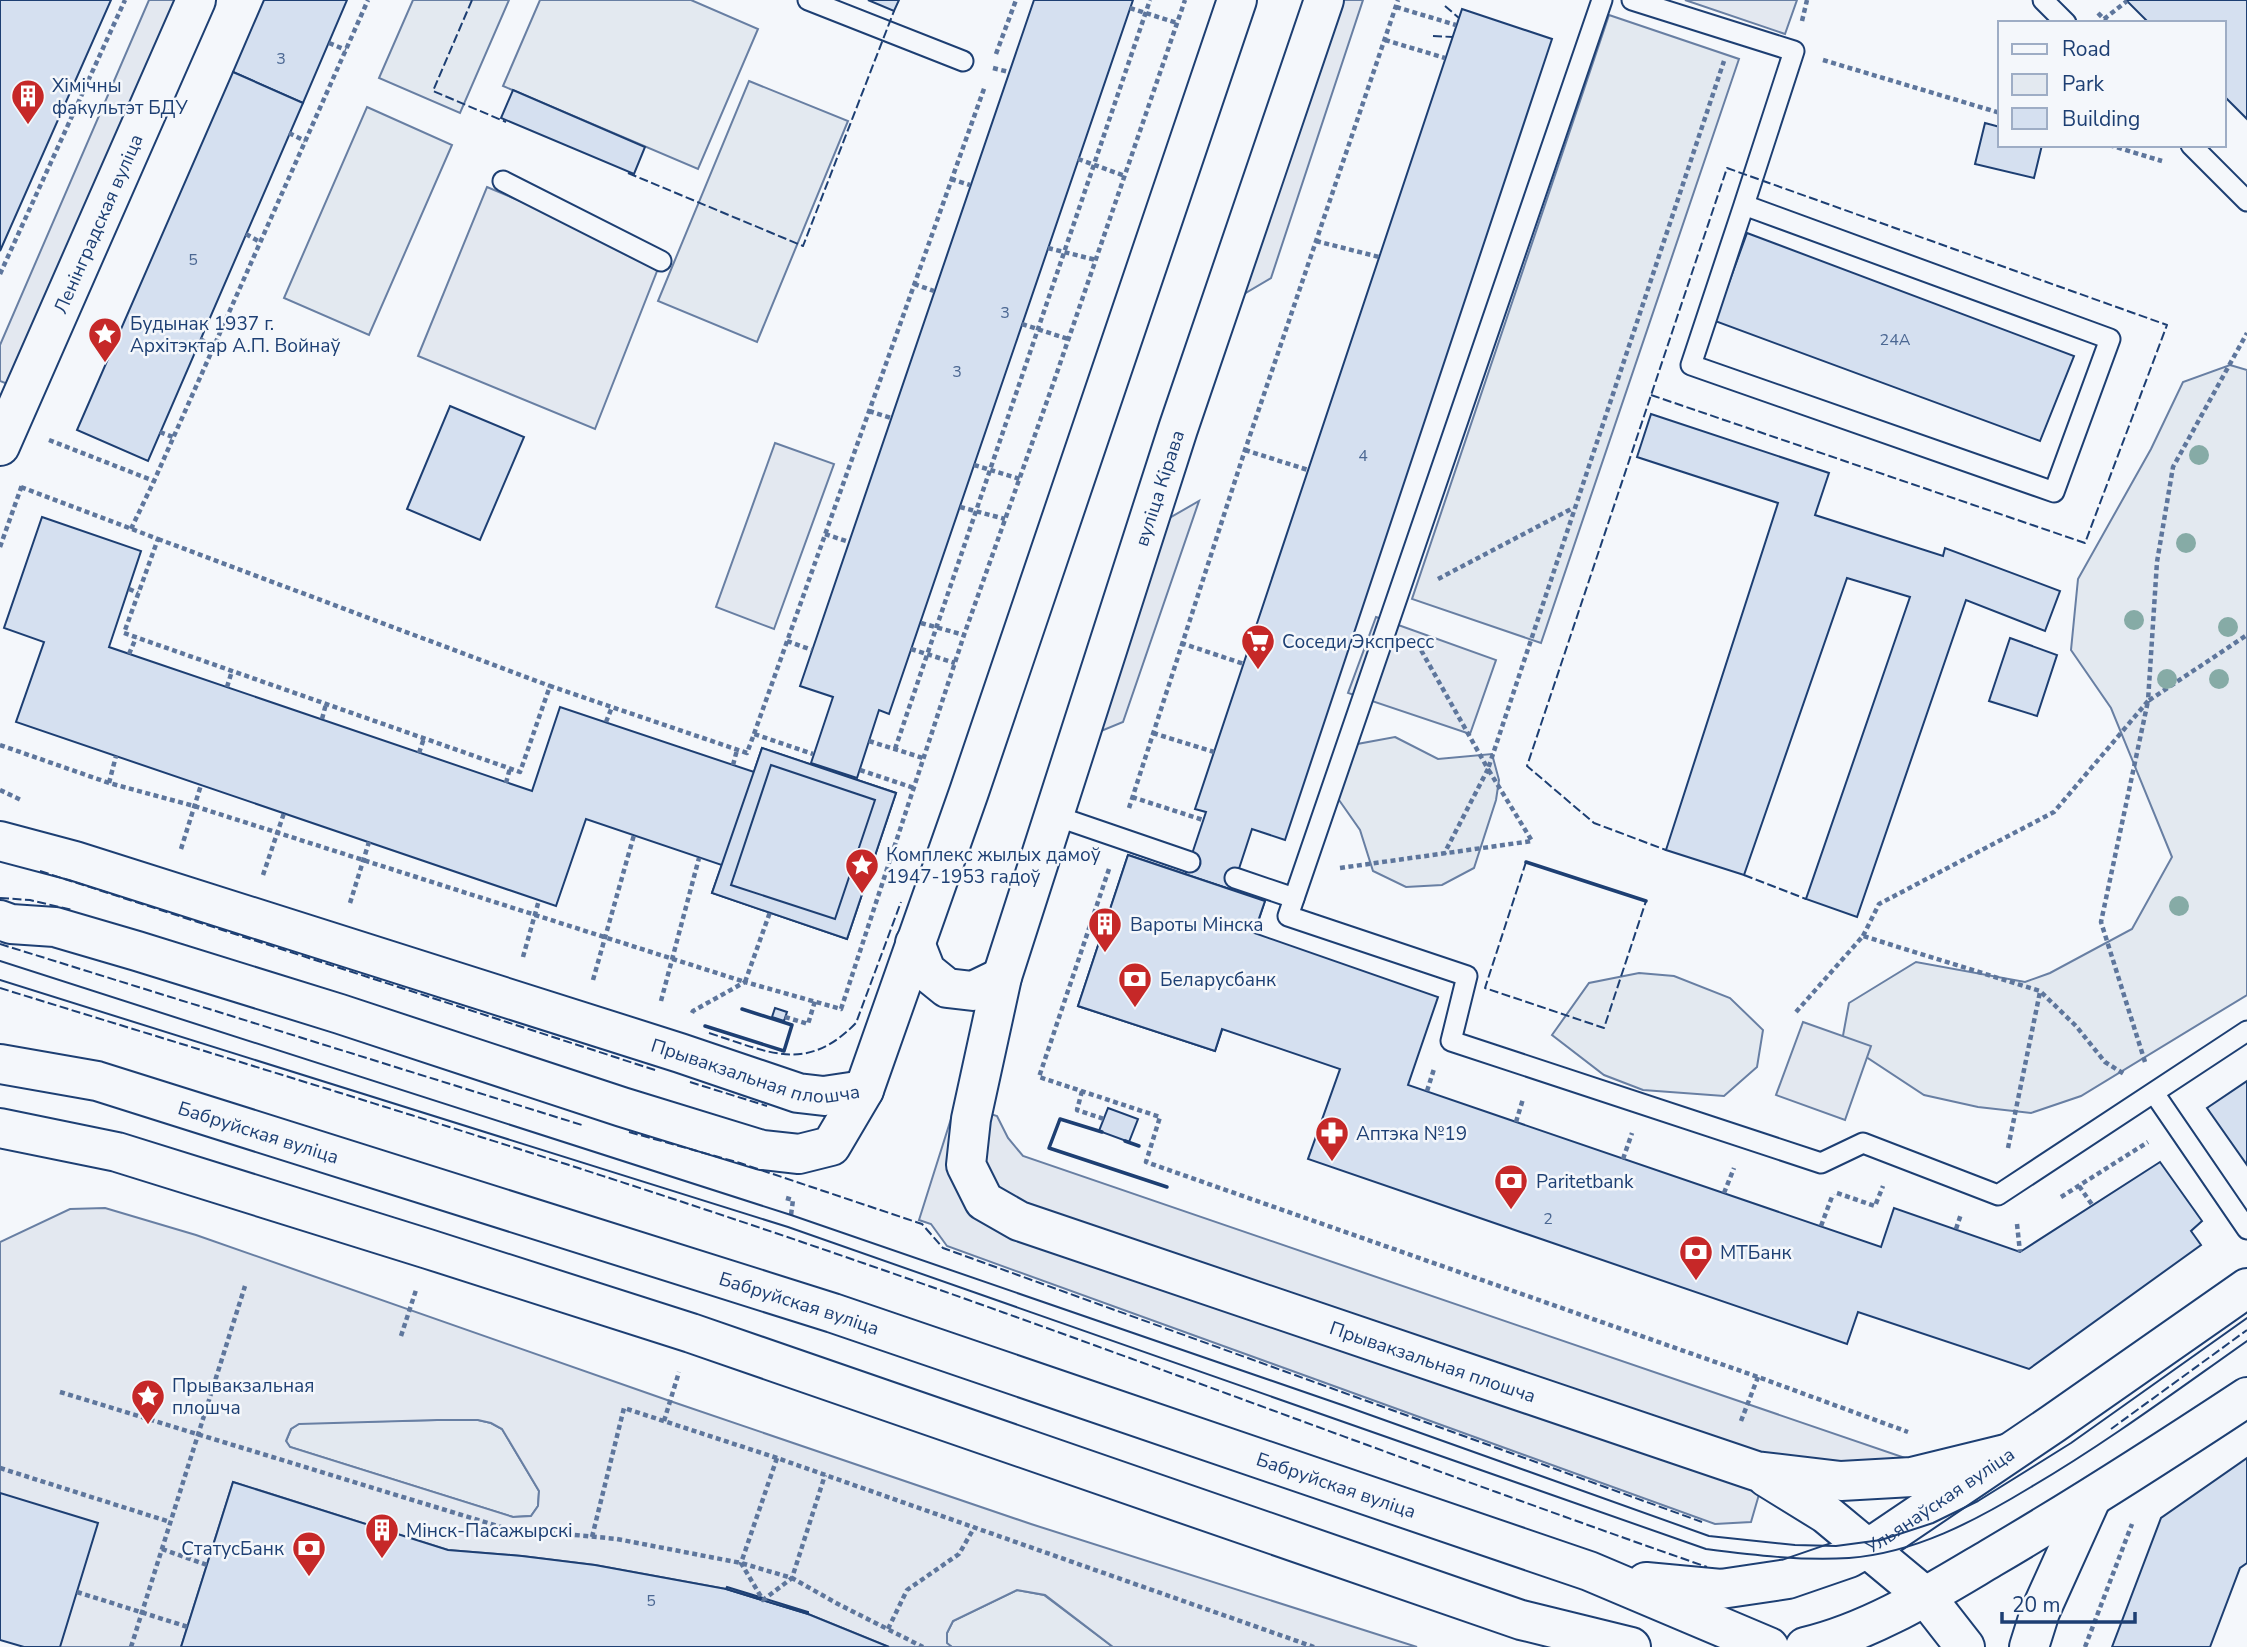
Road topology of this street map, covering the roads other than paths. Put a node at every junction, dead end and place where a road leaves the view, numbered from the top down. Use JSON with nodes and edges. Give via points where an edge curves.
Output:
{"nodes":[{"id":1,"x":197,"y":0,"type":"edge"},
{"id":2,"x":808,"y":0,"type":"edge"},
{"id":3,"x":1237,"y":0,"type":"edge"},
{"id":4,"x":1324,"y":0,"type":"edge"},
{"id":5,"x":1601,"y":0,"type":"edge"},
{"id":6,"x":1632,"y":0,"type":"edge"},
{"id":7,"x":2043,"y":0,"type":"edge"},
{"id":8,"x":2064,"y":21,"type":"edge"},
{"id":9,"x":963,"y":61,"type":"dead end"},
{"id":10,"x":2192,"y":147,"type":"edge"},
{"id":11,"x":503,"y":181,"type":"dead end"},
{"id":12,"x":2247,"y":201,"type":"edge"},
{"id":13,"x":1744,"y":205,"type":"junction"},
{"id":14,"x":662,"y":261,"type":"dead end"},
{"id":15,"x":0,"y":446,"type":"edge"},
{"id":16,"x":1053,"y":815,"type":"junction"},
{"id":17,"x":0,"y":841,"type":"edge"},
{"id":18,"x":1190,"y":862,"type":"dead end"},
{"id":19,"x":1235,"y":878,"type":"dead end"},
{"id":20,"x":1294,"y":898,"type":"junction"},
{"id":21,"x":0,"y":920,"type":"edge"},
{"id":22,"x":915,"y":943,"type":"junction"},
{"id":23,"x":1002,"y":977,"type":"junction"},
{"id":24,"x":2247,"y":1031,"type":"edge"},
{"id":25,"x":0,"y":1064,"type":"edge"},
{"id":26,"x":979,"y":1087,"type":"joint"},
{"id":27,"x":863,"y":1090,"type":"junction"},
{"id":28,"x":2154,"y":1093,"type":"junction"},
{"id":29,"x":0,"y":1128,"type":"edge"},
{"id":30,"x":2247,"y":1229,"type":"edge"},
{"id":31,"x":2247,"y":1289,"type":"edge"},
{"id":32,"x":2247,"y":1397,"type":"edge"},
{"id":33,"x":2009,"y":1453,"type":"junction"},
{"id":34,"x":1756,"y":1471,"type":"junction"},
{"id":35,"x":2091,"y":1499,"type":"junction"},
{"id":36,"x":1868,"y":1548,"type":"junction"},
{"id":37,"x":1589,"y":1571,"type":"junction"},
{"id":38,"x":1926,"y":1597,"type":"junction"},
{"id":39,"x":1521,"y":1620,"type":"junction"},
{"id":40,"x":1586,"y":1647,"type":"edge"},
{"id":41,"x":1631,"y":1647,"type":"edge"},
{"id":42,"x":1769,"y":1647,"type":"edge"},
{"id":43,"x":1805,"y":1647,"type":"edge"},
{"id":44,"x":1965,"y":1647,"type":"edge"},
{"id":45,"x":2029,"y":1647,"type":"edge"}],
"edges":[{"from":1,"to":15,"type":"street","name":"Ленінградская вуліца"},
{"from":2,"to":9,"type":"lane"},
{"from":3,"to":22,"type":"street"},
{"from":4,"to":16,"type":"street","name":"вуліца Кірава"},
{"from":5,"to":20,"type":"lane"},
{"from":6,"to":13,"type":"lane","via":[[1794,51]]},
{"from":7,"to":8,"type":"lane"},
{"from":10,"to":12,"type":"lane"},
{"from":11,"to":14,"type":"lane"},
{"from":13,"to":13,"type":"lane","via":[[2110,339],[2054,492],[1691,365]]},
{"from":16,"to":18,"type":"lane"},
{"from":16,"to":23,"type":"street","name":"вуліца Кірава"},
{"from":17,"to":27,"type":"street","name":"Прывакзальная плошча","via":[[114,873],[798,1093],[824,1096]]},
{"from":19,"to":20,"type":"lane"},
{"from":20,"to":28,"type":"lane","via":[[1288,916],[1467,976],[1451,1041],[1821,1163],[1863,1143],[1998,1195]]},
{"from":21,"to":27,"type":"street","name":"Прывакзальная плошча","via":[[55,928],[137,951],[762,1150],[799,1154],[831,1146]]},
{"from":22,"to":23,"type":"street","via":[[926,971],[947,988],[973,991]]},
{"from":22,"to":27,"type":"street"},
{"from":23,"to":26,"type":"street","name":"вуліца Кірава"},
{"from":24,"to":28,"type":"lane"},
{"from":25,"to":37,"type":"street","name":"Бабруйская вуліца","via":[[97,1082],[833,1313]]},
{"from":26,"to":34,"type":"street","name":"Прывакзальная плошча","via":[[966,1165],[984,1201],[1019,1221]]},
{"from":28,"to":30,"type":"lane"},
{"from":29,"to":39,"type":"street","via":[[117,1152],[691,1334]]},
{"from":31,"to":33,"type":"street","name":"Ульянаўская вуліца"},
{"from":32,"to":35,"type":"street"},
{"from":33,"to":34,"type":"street","name":"Прывакзальная плошча","via":[[1912,1477],[1841,1481]]},
{"from":33,"to":36,"type":"street","name":"Ульянаўская вуліца"},
{"from":34,"to":36,"type":"street","via":[[1826,1514]]},
{"from":35,"to":38,"type":"street"},
{"from":35,"to":45,"type":"street"},
{"from":36,"to":37,"type":"street","name":"Ульянаўская вуліца","via":[[1788,1579],[1721,1588],[1654,1584]]},
{"from":36,"to":38,"type":"street"},
{"from":37,"to":42,"type":"street"},
{"from":38,"to":43,"type":"street","via":[[1868,1625]]},
{"from":38,"to":44,"type":"street"},
{"from":39,"to":40,"type":"street"},
{"from":39,"to":41,"type":"street"}]}
